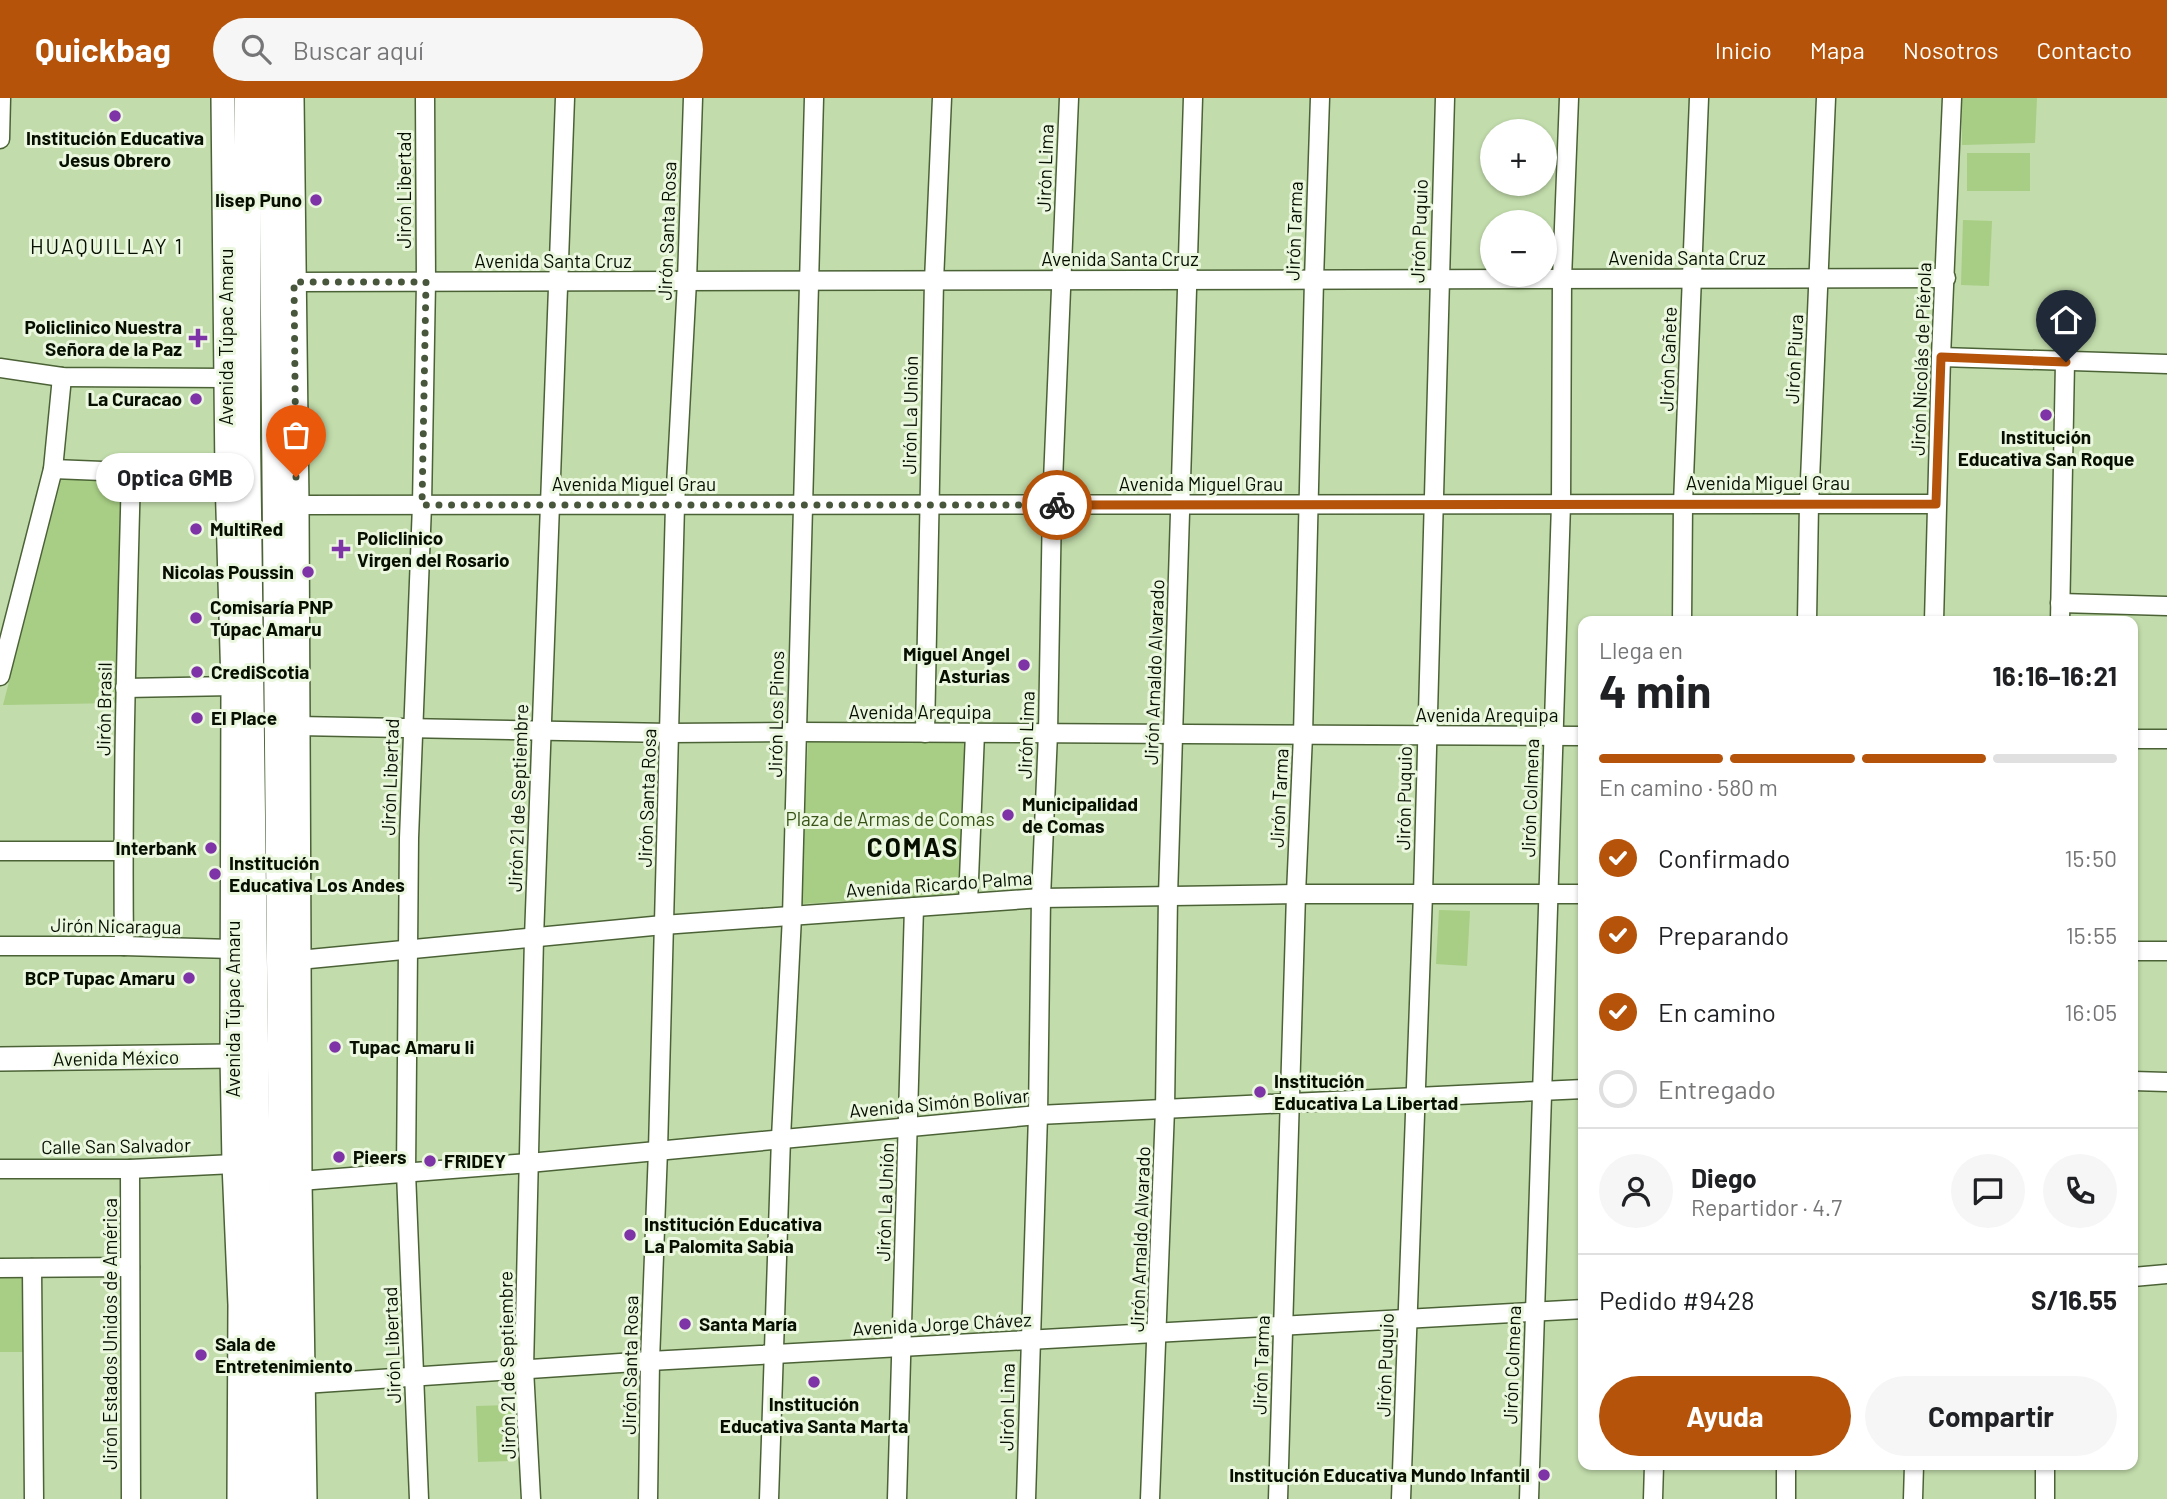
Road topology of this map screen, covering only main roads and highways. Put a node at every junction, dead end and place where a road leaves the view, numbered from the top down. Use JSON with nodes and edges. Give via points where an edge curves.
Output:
{"nodes":[{"id":1,"x":223,"y":98,"type":"edge"},
{"id":2,"x":248,"y":98,"type":"edge"},
{"id":3,"x":272,"y":98,"type":"edge"},
{"id":4,"x":292,"y":98,"type":"edge"},
{"id":5,"x":247,"y":437,"type":"junction"},
{"id":6,"x":231,"y":617,"type":"junction"},
{"id":7,"x":232,"y":1056,"type":"junction"},
{"id":8,"x":0,"y":1059,"type":"edge"},
{"id":9,"x":239,"y":1499,"type":"edge"},
{"id":10,"x":261,"y":1499,"type":"edge"},
{"id":11,"x":285,"y":1499,"type":"edge"},
{"id":12,"x":304,"y":1499,"type":"edge"}],
"edges":[{"from":1,"to":6,"type":"main road","name":"Avenida Túpac Amaru"},
{"from":2,"to":5,"type":"highway","name":"Avenida Túpac Amaru"},
{"from":3,"to":11,"type":"highway"},
{"from":4,"to":12,"type":"main road"},
{"from":5,"to":6,"type":"highway","via":[[241,450],[237,581]]},
{"from":5,"to":10,"type":"highway","name":"Avenida Túpac Amaru"},
{"from":6,"to":7,"type":"main road","name":"Avenida Túpac Amaru"},
{"from":7,"to":8,"type":"main road","name":"Avenida México"},
{"from":7,"to":9,"type":"main road","name":"Avenida Túpac Amaru","via":[[240,1305]]}]}
